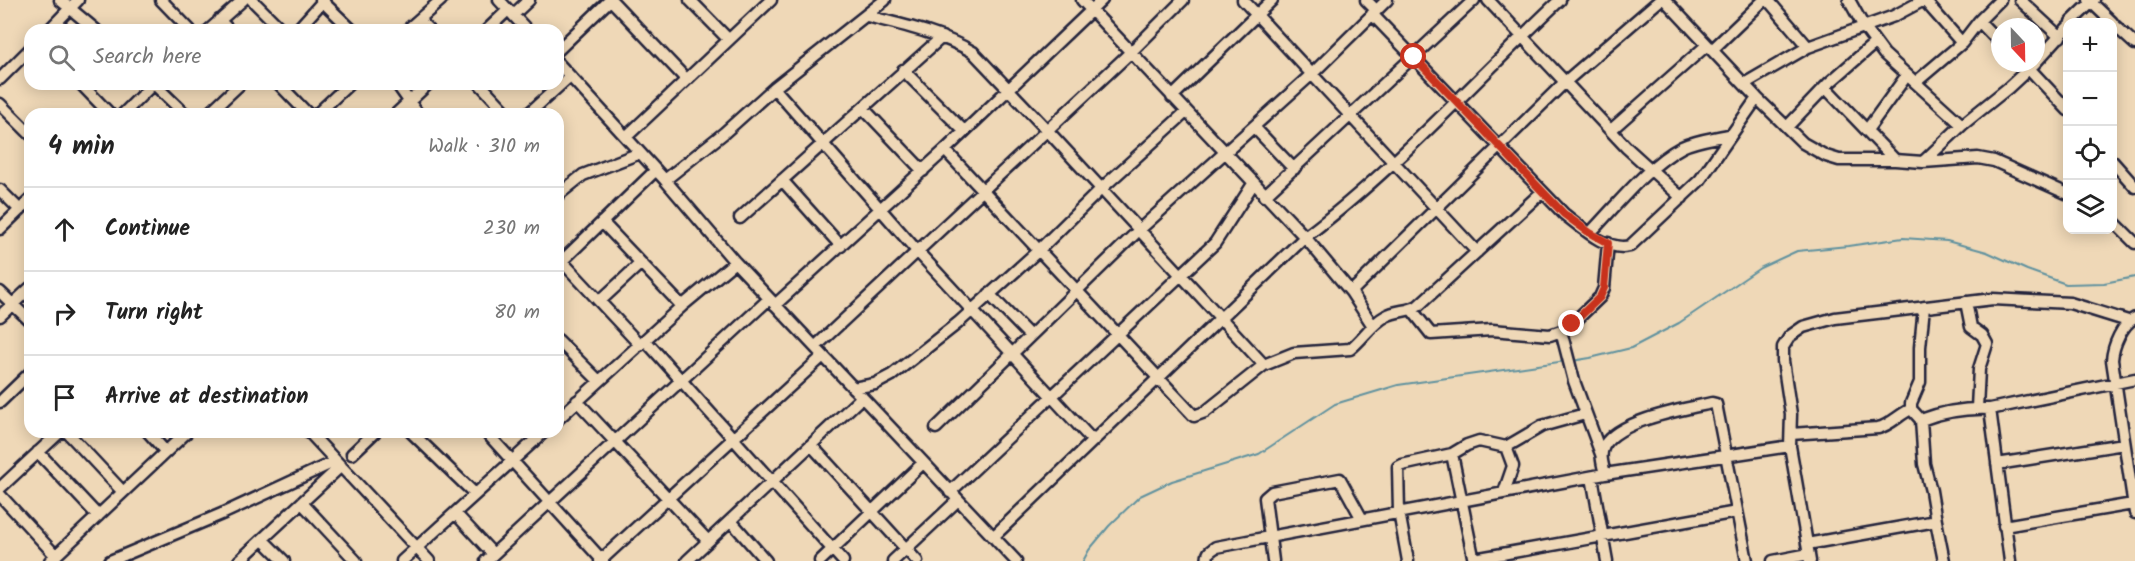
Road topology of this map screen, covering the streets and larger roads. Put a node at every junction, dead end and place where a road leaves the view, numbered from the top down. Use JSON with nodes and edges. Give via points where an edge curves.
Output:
{"nodes":[{"id":1,"x":78,"y":0,"type":"edge"},
{"id":2,"x":161,"y":0,"type":"edge"},
{"id":3,"x":322,"y":0,"type":"edge"},
{"id":4,"x":441,"y":0,"type":"edge"},
{"id":5,"x":499,"y":0,"type":"edge"},
{"id":6,"x":529,"y":0,"type":"edge"},
{"id":7,"x":611,"y":0,"type":"edge"},
{"id":8,"x":690,"y":0,"type":"edge"},
{"id":9,"x":770,"y":0,"type":"edge"},
{"id":10,"x":885,"y":0,"type":"edge"},
{"id":11,"x":1082,"y":0,"type":"edge"},
{"id":12,"x":1102,"y":0,"type":"edge"},
{"id":13,"x":1183,"y":0,"type":"edge"},
{"id":14,"x":1243,"y":0,"type":"edge"},
{"id":15,"x":1272,"y":0,"type":"edge"},
{"id":16,"x":1366,"y":0,"type":"edge"},
{"id":17,"x":1387,"y":0,"type":"edge"},
{"id":18,"x":1474,"y":0,"type":"edge"},
{"id":19,"x":1488,"y":0,"type":"edge"},
{"id":20,"x":1560,"y":0,"type":"edge"},
{"id":21,"x":1660,"y":0,"type":"edge"},
{"id":22,"x":1665,"y":0,"type":"edge"},
{"id":23,"x":1766,"y":0,"type":"edge"},
{"id":24,"x":1850,"y":0,"type":"edge"},
{"id":25,"x":2000,"y":0,"type":"edge"},
{"id":26,"x":2019,"y":0,"type":"edge"},
{"id":27,"x":243,"y":1,"type":"edge"},
{"id":28,"x":2092,"y":1,"type":"edge"},
{"id":29,"x":64,"y":4,"type":"edge"},
{"id":30,"x":1092,"y":10,"type":"junction"},
{"id":31,"x":1374,"y":12,"type":"junction"},
{"id":32,"x":511,"y":13,"type":"junction"},
{"id":33,"x":1256,"y":15,"type":"junction"},
{"id":34,"x":867,"y":16,"type":"junction"},
{"id":35,"x":2075,"y":18,"type":"edge"},
{"id":36,"x":2107,"y":18,"type":"edge"},
{"id":37,"x":219,"y":20,"type":"junction"},
{"id":38,"x":419,"y":20,"type":"junction"},
{"id":39,"x":1979,"y":21,"type":"junction"},
{"id":40,"x":52,"y":24,"type":"edge"},
{"id":41,"x":89,"y":24,"type":"edge"},
{"id":42,"x":184,"y":24,"type":"edge"},
{"id":43,"x":215,"y":24,"type":"edge"},
{"id":44,"x":223,"y":24,"type":"edge"},
{"id":45,"x":274,"y":24,"type":"edge"},
{"id":46,"x":302,"y":24,"type":"edge"},
{"id":47,"x":346,"y":24,"type":"edge"},
{"id":48,"x":414,"y":24,"type":"edge"},
{"id":49,"x":423,"y":24,"type":"edge"},
{"id":50,"x":495,"y":24,"type":"edge"},
{"id":51,"x":521,"y":24,"type":"edge"},
{"id":52,"x":1864,"y":27,"type":"junction"},
{"id":53,"x":2117,"y":28,"type":"edge"},
{"id":54,"x":2063,"y":32,"type":"edge"},
{"id":55,"x":1991,"y":34,"type":"edge"},
{"id":56,"x":1522,"y":36,"type":"junction"},
{"id":57,"x":2060,"y":36,"type":"junction"},
{"id":58,"x":942,"y":37,"type":"junction"},
{"id":59,"x":729,"y":40,"type":"junction"},
{"id":60,"x":1875,"y":43,"type":"junction"},
{"id":61,"x":1962,"y":43,"type":"junction"},
{"id":62,"x":564,"y":44,"type":"edge"},
{"id":63,"x":2135,"y":44,"type":"edge"},
{"id":64,"x":1710,"y":47,"type":"junction"},
{"id":65,"x":1808,"y":47,"type":"junction"},
{"id":66,"x":2045,"y":50,"type":"edge"},
{"id":67,"x":1131,"y":52,"type":"junction"},
{"id":68,"x":24,"y":56,"type":"edge"},
{"id":69,"x":1414,"y":57,"type":"junction"},
{"id":70,"x":564,"y":70,"type":"edge"},
{"id":71,"x":903,"y":70,"type":"junction"},
{"id":72,"x":2022,"y":72,"type":"edge"},
{"id":73,"x":2037,"y":72,"type":"edge"},
{"id":74,"x":1312,"y":74,"type":"junction"},
{"id":75,"x":1907,"y":75,"type":"junction"},
{"id":76,"x":570,"y":76,"type":"junction"},
{"id":77,"x":0,"y":79,"type":"edge"},
{"id":78,"x":686,"y":79,"type":"junction"},
{"id":79,"x":564,"y":81,"type":"edge"},
{"id":80,"x":1565,"y":82,"type":"junction"},
{"id":81,"x":1916,"y":82,"type":"junction"},
{"id":82,"x":1744,"y":84,"type":"junction"},
{"id":83,"x":1825,"y":87,"type":"junction"},
{"id":84,"x":774,"y":88,"type":"junction"},
{"id":85,"x":1008,"y":89,"type":"junction"},
{"id":86,"x":87,"y":90,"type":"edge"},
{"id":87,"x":148,"y":90,"type":"edge"},
{"id":88,"x":160,"y":90,"type":"edge"},
{"id":89,"x":234,"y":90,"type":"edge"},
{"id":90,"x":285,"y":90,"type":"edge"},
{"id":91,"x":343,"y":90,"type":"edge"},
{"id":92,"x":401,"y":90,"type":"edge"},
{"id":93,"x":421,"y":90,"type":"edge"},
{"id":94,"x":486,"y":90,"type":"edge"},
{"id":95,"x":555,"y":90,"type":"edge"},
{"id":96,"x":1172,"y":97,"type":"junction"},
{"id":97,"x":1757,"y":98,"type":"junction"},
{"id":98,"x":1457,"y":101,"type":"junction"},
{"id":99,"x":408,"y":102,"type":"junction"},
{"id":100,"x":0,"y":104,"type":"edge"},
{"id":101,"x":2063,"y":105,"type":"edge"},
{"id":102,"x":104,"y":108,"type":"edge"},
{"id":103,"x":129,"y":108,"type":"edge"},
{"id":104,"x":179,"y":108,"type":"edge"},
{"id":105,"x":214,"y":108,"type":"edge"},
{"id":106,"x":302,"y":108,"type":"edge"},
{"id":107,"x":323,"y":108,"type":"edge"},
{"id":108,"x":402,"y":108,"type":"edge"},
{"id":109,"x":413,"y":108,"type":"edge"},
{"id":110,"x":502,"y":108,"type":"edge"},
{"id":111,"x":535,"y":108,"type":"edge"},
{"id":112,"x":863,"y":108,"type":"junction"},
{"id":113,"x":1186,"y":112,"type":"junction"},
{"id":114,"x":1351,"y":115,"type":"junction"},
{"id":115,"x":1962,"y":126,"type":"junction"},
{"id":116,"x":1254,"y":127,"type":"junction"},
{"id":117,"x":1787,"y":127,"type":"junction"},
{"id":118,"x":24,"y":128,"type":"edge"},
{"id":119,"x":1047,"y":130,"type":"junction"},
{"id":120,"x":1611,"y":130,"type":"junction"},
{"id":121,"x":1867,"y":130,"type":"junction"},
{"id":122,"x":964,"y":131,"type":"junction"},
{"id":123,"x":1732,"y":134,"type":"junction"},
{"id":124,"x":626,"y":136,"type":"junction"},
{"id":125,"x":823,"y":144,"type":"junction"},
{"id":126,"x":1500,"y":148,"type":"junction"},
{"id":127,"x":945,"y":150,"type":"junction"},
{"id":128,"x":640,"y":153,"type":"junction"},
{"id":129,"x":1225,"y":153,"type":"junction"},
{"id":130,"x":1895,"y":160,"type":"junction"},
{"id":131,"x":1392,"y":162,"type":"junction"},
{"id":132,"x":1923,"y":162,"type":"junction"},
{"id":133,"x":2117,"y":167,"type":"edge"},
{"id":134,"x":1294,"y":169,"type":"junction"},
{"id":135,"x":656,"y":170,"type":"junction"},
{"id":136,"x":1651,"y":170,"type":"junction"},
{"id":137,"x":923,"y":171,"type":"junction"},
{"id":138,"x":665,"y":180,"type":"junction"},
{"id":139,"x":782,"y":180,"type":"junction"},
{"id":140,"x":1253,"y":184,"type":"junction"},
{"id":141,"x":2135,"y":187,"type":"edge"},
{"id":142,"x":1101,"y":189,"type":"junction"},
{"id":143,"x":0,"y":190,"type":"edge"},
{"id":144,"x":564,"y":190,"type":"edge"},
{"id":145,"x":983,"y":191,"type":"junction"},
{"id":146,"x":1542,"y":192,"type":"junction"},
{"id":147,"x":2063,"y":192,"type":"edge"},
{"id":148,"x":1264,"y":196,"type":"junction"},
{"id":149,"x":1682,"y":198,"type":"junction"},
{"id":150,"x":24,"y":206,"type":"edge"},
{"id":151,"x":1437,"y":208,"type":"junction"},
{"id":152,"x":20,"y":210,"type":"junction"},
{"id":153,"x":880,"y":211,"type":"junction"},
{"id":154,"x":740,"y":218,"type":"dead end"},
{"id":155,"x":602,"y":222,"type":"junction"},
{"id":156,"x":2117,"y":225,"type":"edge"},
{"id":157,"x":0,"y":229,"type":"edge"},
{"id":158,"x":1138,"y":231,"type":"junction"},
{"id":159,"x":1590,"y":233,"type":"junction"},
{"id":160,"x":1305,"y":237,"type":"junction"},
{"id":161,"x":1608,"y":243,"type":"junction"},
{"id":162,"x":2135,"y":243,"type":"edge"},
{"id":163,"x":842,"y":246,"type":"junction"},
{"id":164,"x":1039,"y":250,"type":"junction"},
{"id":165,"x":918,"y":252,"type":"junction"},
{"id":166,"x":1478,"y":252,"type":"junction"},
{"id":167,"x":564,"y":255,"type":"edge"},
{"id":168,"x":735,"y":262,"type":"junction"},
{"id":169,"x":564,"y":263,"type":"edge"},
{"id":170,"x":641,"y":263,"type":"junction"},
{"id":171,"x":1180,"y":275,"type":"junction"},
{"id":172,"x":1078,"y":290,"type":"junction"},
{"id":173,"x":0,"y":292,"type":"edge"},
{"id":174,"x":1350,"y":292,"type":"junction"},
{"id":175,"x":24,"y":293,"type":"edge"},
{"id":176,"x":989,"y":294,"type":"junction"},
{"id":177,"x":600,"y":302,"type":"junction"},
{"id":178,"x":772,"y":302,"type":"junction"},
{"id":179,"x":1966,"y":302,"type":"junction"},
{"id":180,"x":12,"y":304,"type":"junction"},
{"id":181,"x":682,"y":306,"type":"junction"},
{"id":182,"x":1924,"y":307,"type":"junction"},
{"id":183,"x":1412,"y":310,"type":"junction"},
{"id":184,"x":971,"y":311,"type":"junction"},
{"id":185,"x":24,"y":315,"type":"edge"},
{"id":186,"x":0,"y":316,"type":"edge"},
{"id":187,"x":1221,"y":318,"type":"junction"},
{"id":188,"x":2132,"y":319,"type":"edge"},
{"id":189,"x":1373,"y":326,"type":"junction"},
{"id":190,"x":1561,"y":331,"type":"junction"},
{"id":191,"x":1120,"y":334,"type":"junction"},
{"id":192,"x":1030,"y":336,"type":"junction"},
{"id":193,"x":643,"y":342,"type":"junction"},
{"id":194,"x":564,"y":346,"type":"edge"},
{"id":195,"x":814,"y":347,"type":"junction"},
{"id":196,"x":1012,"y":354,"type":"junction"},
{"id":197,"x":823,"y":356,"type":"junction"},
{"id":198,"x":1264,"y":365,"type":"junction"},
{"id":199,"x":1160,"y":377,"type":"junction"},
{"id":200,"x":2135,"y":379,"type":"edge"},
{"id":201,"x":24,"y":380,"type":"edge"},
{"id":202,"x":599,"y":381,"type":"junction"},
{"id":203,"x":682,"y":381,"type":"junction"},
{"id":204,"x":2116,"y":384,"type":"junction"},
{"id":205,"x":853,"y":388,"type":"junction"},
{"id":206,"x":1051,"y":396,"type":"junction"},
{"id":207,"x":862,"y":397,"type":"junction"},
{"id":208,"x":577,"y":401,"type":"junction"},
{"id":209,"x":0,"y":402,"type":"edge"},
{"id":210,"x":1977,"y":408,"type":"junction"},
{"id":211,"x":1911,"y":409,"type":"junction"},
{"id":212,"x":1990,"y":409,"type":"junction"},
{"id":213,"x":564,"y":413,"type":"edge"},
{"id":214,"x":1585,"y":414,"type":"junction"},
{"id":215,"x":1921,"y":420,"type":"junction"},
{"id":216,"x":936,"y":428,"type":"dead end"},
{"id":217,"x":53,"y":438,"type":"edge"},
{"id":218,"x":73,"y":438,"type":"edge"},
{"id":219,"x":153,"y":438,"type":"edge"},
{"id":220,"x":181,"y":438,"type":"edge"},
{"id":221,"x":315,"y":438,"type":"edge"},
{"id":222,"x":369,"y":438,"type":"edge"},
{"id":223,"x":417,"y":438,"type":"edge"},
{"id":224,"x":492,"y":438,"type":"edge"},
{"id":225,"x":536,"y":438,"type":"edge"},
{"id":226,"x":734,"y":439,"type":"junction"},
{"id":227,"x":1791,"y":440,"type":"junction"},
{"id":228,"x":616,"y":441,"type":"junction"},
{"id":229,"x":1093,"y":441,"type":"junction"},
{"id":230,"x":2124,"y":444,"type":"junction"},
{"id":231,"x":811,"y":445,"type":"junction"},
{"id":232,"x":1506,"y":447,"type":"junction"},
{"id":233,"x":38,"y":452,"type":"junction"},
{"id":234,"x":166,"y":452,"type":"junction"},
{"id":235,"x":352,"y":454,"type":"dead end"},
{"id":236,"x":1452,"y":454,"type":"junction"},
{"id":237,"x":1601,"y":454,"type":"junction"},
{"id":238,"x":1726,"y":454,"type":"junction"},
{"id":239,"x":512,"y":460,"type":"junction"},
{"id":240,"x":923,"y":463,"type":"junction"},
{"id":241,"x":339,"y":464,"type":"junction"},
{"id":242,"x":1997,"y":464,"type":"junction"},
{"id":243,"x":1605,"y":474,"type":"junction"},
{"id":244,"x":1592,"y":477,"type":"junction"},
{"id":245,"x":772,"y":482,"type":"junction"},
{"id":246,"x":1,"y":488,"type":"edge"},
{"id":247,"x":123,"y":492,"type":"junction"},
{"id":248,"x":950,"y":492,"type":"junction"},
{"id":249,"x":1504,"y":492,"type":"junction"},
{"id":250,"x":475,"y":494,"type":"junction"},
{"id":251,"x":668,"y":498,"type":"junction"},
{"id":252,"x":1463,"y":499,"type":"junction"},
{"id":253,"x":958,"y":500,"type":"junction"},
{"id":254,"x":550,"y":501,"type":"junction"},
{"id":255,"x":302,"y":503,"type":"junction"},
{"id":256,"x":2134,"y":508,"type":"edge"},
{"id":257,"x":873,"y":511,"type":"junction"},
{"id":258,"x":1399,"y":512,"type":"junction"},
{"id":259,"x":1737,"y":512,"type":"junction"},
{"id":260,"x":455,"y":513,"type":"junction"},
{"id":261,"x":98,"y":516,"type":"junction"},
{"id":262,"x":1362,"y":519,"type":"junction"},
{"id":263,"x":731,"y":521,"type":"junction"},
{"id":264,"x":1936,"y":521,"type":"junction"},
{"id":265,"x":2004,"y":526,"type":"junction"},
{"id":266,"x":1602,"y":536,"type":"junction"},
{"id":267,"x":993,"y":537,"type":"junction"},
{"id":268,"x":1271,"y":538,"type":"junction"},
{"id":269,"x":263,"y":540,"type":"junction"},
{"id":270,"x":708,"y":541,"type":"junction"},
{"id":271,"x":417,"y":548,"type":"junction"},
{"id":272,"x":832,"y":549,"type":"junction"},
{"id":273,"x":906,"y":549,"type":"junction"},
{"id":274,"x":1809,"y":553,"type":"edge"},
{"id":275,"x":490,"y":558,"type":"edge"},
{"id":276,"x":53,"y":559,"type":"edge"},
{"id":277,"x":1474,"y":560,"type":"edge"},
{"id":278,"x":110,"y":561,"type":"edge"},
{"id":279,"x":239,"y":561,"type":"edge"},
{"id":280,"x":284,"y":561,"type":"edge"},
{"id":281,"x":356,"y":561,"type":"edge"},
{"id":282,"x":402,"y":561,"type":"edge"},
{"id":283,"x":429,"y":561,"type":"edge"},
{"id":284,"x":601,"y":561,"type":"edge"},
{"id":285,"x":687,"y":561,"type":"edge"},
{"id":286,"x":766,"y":561,"type":"edge"},
{"id":287,"x":820,"y":561,"type":"edge"},
{"id":288,"x":843,"y":561,"type":"edge"},
{"id":289,"x":893,"y":561,"type":"edge"},
{"id":290,"x":917,"y":561,"type":"edge"},
{"id":291,"x":1016,"y":561,"type":"edge"},
{"id":292,"x":1208,"y":561,"type":"edge"},
{"id":293,"x":1273,"y":561,"type":"edge"},
{"id":294,"x":1408,"y":561,"type":"edge"},
{"id":295,"x":1607,"y":561,"type":"edge"},
{"id":296,"x":1747,"y":561,"type":"edge"},
{"id":297,"x":1773,"y":561,"type":"edge"},
{"id":298,"x":1944,"y":561,"type":"edge"},
{"id":299,"x":2010,"y":561,"type":"edge"}],
"edges":[{"from":1,"to":29,"type":"street"},
{"from":2,"to":42,"type":"street"},
{"from":3,"to":46,"type":"street"},
{"from":3,"to":47,"type":"street"},
{"from":4,"to":38,"type":"street"},
{"from":5,"to":32,"type":"street"},
{"from":6,"to":32,"type":"street"},
{"from":7,"to":62,"type":"street"},
{"from":7,"to":78,"type":"street"},
{"from":8,"to":59,"type":"street"},
{"from":9,"to":59,"type":"street"},
{"from":10,"to":34,"type":"street"},
{"from":11,"to":30,"type":"street"},
{"from":12,"to":30,"type":"street"},
{"from":13,"to":67,"type":"street"},
{"from":14,"to":33,"type":"street"},
{"from":15,"to":33,"type":"street"},
{"from":16,"to":31,"type":"street"},
{"from":17,"to":31,"type":"street"},
{"from":18,"to":69,"type":"street"},
{"from":19,"to":56,"type":"street"},
{"from":20,"to":56,"type":"street"},
{"from":21,"to":80,"type":"street"},
{"from":22,"to":64,"type":"street"},
{"from":23,"to":64,"type":"street"},
{"from":23,"to":65,"type":"street"},
{"from":24,"to":52,"type":"street"},
{"from":25,"to":39,"type":"street"},
{"from":26,"to":57,"type":"street"},
{"from":27,"to":37,"type":"street"},
{"from":27,"to":45,"type":"street"},
{"from":28,"to":35,"type":"street"},
{"from":28,"to":36,"type":"street"},
{"from":29,"to":40,"type":"street"},
{"from":29,"to":41,"type":"street"},
{"from":30,"to":67,"type":"street"},
{"from":30,"to":85,"type":"street"},
{"from":31,"to":69,"type":"street"},
{"from":31,"to":74,"type":"street"},
{"from":32,"to":50,"type":"street"},
{"from":32,"to":51,"type":"street"},
{"from":33,"to":74,"type":"street"},
{"from":33,"to":96,"type":"street"},
{"from":34,"to":58,"type":"street"},
{"from":34,"to":84,"type":"street"},
{"from":37,"to":43,"type":"street"},
{"from":37,"to":44,"type":"street"},
{"from":38,"to":48,"type":"street"},
{"from":38,"to":49,"type":"street"},
{"from":39,"to":55,"type":"street"},
{"from":39,"to":61,"type":"street"},
{"from":52,"to":60,"type":"street"},
{"from":52,"to":61,"type":"street","via":[[1924,0]]},
{"from":52,"to":65,"type":"street"},
{"from":53,"to":63,"type":"street"},
{"from":54,"to":57,"type":"street"},
{"from":56,"to":80,"type":"street"},
{"from":56,"to":98,"type":"street"},
{"from":57,"to":66,"type":"street"},
{"from":58,"to":71,"type":"street"},
{"from":58,"to":85,"type":"street","via":[[973,52]]},
{"from":59,"to":78,"type":"street"},
{"from":60,"to":75,"type":"street"},
{"from":60,"to":83,"type":"street"},
{"from":61,"to":81,"type":"street"},
{"from":64,"to":82,"type":"street"},
{"from":64,"to":120,"type":"street"},
{"from":65,"to":82,"type":"street"},
{"from":67,"to":96,"type":"street"},
{"from":67,"to":119,"type":"street"},
{"from":68,"to":77,"type":"street"},
{"from":69,"to":98,"type":"street"},
{"from":69,"to":114,"type":"street"},
{"from":70,"to":76,"type":"street"},
{"from":71,"to":112,"type":"street"},
{"from":71,"to":122,"type":"street"},
{"from":72,"to":115,"type":"street"},
{"from":73,"to":101,"type":"street"},
{"from":74,"to":114,"type":"street"},
{"from":74,"to":116,"type":"street"},
{"from":75,"to":81,"type":"street"},
{"from":75,"to":121,"type":"street"},
{"from":76,"to":79,"type":"street"},
{"from":76,"to":124,"type":"street"},
{"from":78,"to":124,"type":"street"},
{"from":80,"to":120,"type":"street"},
{"from":80,"to":126,"type":"street"},
{"from":81,"to":115,"type":"street"},
{"from":82,"to":97,"type":"street"},
{"from":83,"to":117,"type":"street"},
{"from":83,"to":121,"type":"street"},
{"from":84,"to":125,"type":"street"},
{"from":84,"to":138,"type":"street"},
{"from":85,"to":119,"type":"street"},
{"from":85,"to":122,"type":"street"},
{"from":86,"to":102,"type":"street"},
{"from":87,"to":103,"type":"street"},
{"from":88,"to":104,"type":"street"},
{"from":89,"to":105,"type":"street"},
{"from":90,"to":106,"type":"street"},
{"from":91,"to":107,"type":"street"},
{"from":92,"to":99,"type":"street"},
{"from":93,"to":99,"type":"street"},
{"from":94,"to":110,"type":"street"},
{"from":95,"to":111,"type":"street"},
{"from":96,"to":113,"type":"street"},
{"from":97,"to":117,"type":"street"},
{"from":97,"to":123,"type":"street"},
{"from":98,"to":126,"type":"street"},
{"from":98,"to":131,"type":"street"},
{"from":99,"to":108,"type":"street"},
{"from":99,"to":109,"type":"street"},
{"from":100,"to":118,"type":"street"},
{"from":112,"to":125,"type":"street"},
{"from":112,"to":137,"type":"street"},
{"from":113,"to":129,"type":"street"},
{"from":113,"to":142,"type":"street"},
{"from":114,"to":131,"type":"street"},
{"from":114,"to":134,"type":"street"},
{"from":115,"to":132,"type":"street"},
{"from":116,"to":129,"type":"street"},
{"from":116,"to":134,"type":"street"},
{"from":117,"to":130,"type":"street","via":[[1803,143],[1839,160]]},
{"from":119,"to":142,"type":"street"},
{"from":119,"to":145,"type":"street"},
{"from":120,"to":136,"type":"street"},
{"from":121,"to":130,"type":"street"},
{"from":122,"to":127,"type":"street"},
{"from":123,"to":136,"type":"street","via":[[1683,146]]},
{"from":123,"to":149,"type":"street","via":[[1700,180]]},
{"from":124,"to":128,"type":"street"},
{"from":125,"to":139,"type":"street"},
{"from":125,"to":153,"type":"street"},
{"from":126,"to":146,"type":"street"},
{"from":126,"to":151,"type":"street"},
{"from":127,"to":137,"type":"street"},
{"from":127,"to":145,"type":"street"},
{"from":128,"to":135,"type":"street"},
{"from":128,"to":144,"type":"street","via":[[583,175]]},
{"from":129,"to":140,"type":"street"},
{"from":129,"to":158,"type":"street"},
{"from":130,"to":132,"type":"street"},
{"from":131,"to":151,"type":"street"},
{"from":131,"to":160,"type":"street"},
{"from":132,"to":147,"type":"street","via":[[1978,158],[1994,161]]},
{"from":133,"to":141,"type":"street"},
{"from":134,"to":148,"type":"street"},
{"from":135,"to":138,"type":"street"},
{"from":135,"to":155,"type":"street"},
{"from":136,"to":149,"type":"street"},
{"from":136,"to":159,"type":"street"},
{"from":137,"to":153,"type":"street"},
{"from":138,"to":168,"type":"street"},
{"from":139,"to":154,"type":"street"},
{"from":139,"to":163,"type":"street"},
{"from":140,"to":148,"type":"street"},
{"from":140,"to":171,"type":"street","via":[[1215,243]]},
{"from":142,"to":158,"type":"street"},
{"from":142,"to":164,"type":"street"},
{"from":143,"to":152,"type":"street"},
{"from":145,"to":164,"type":"street"},
{"from":145,"to":165,"type":"street"},
{"from":146,"to":159,"type":"street"},
{"from":146,"to":166,"type":"street"},
{"from":148,"to":160,"type":"street"},
{"from":149,"to":161,"type":"street","via":[[1630,246]]},
{"from":150,"to":152,"type":"street"},
{"from":151,"to":166,"type":"street"},
{"from":151,"to":174,"type":"street"},
{"from":152,"to":157,"type":"street"},
{"from":153,"to":163,"type":"street"},
{"from":153,"to":165,"type":"street"},
{"from":155,"to":167,"type":"street"},
{"from":155,"to":170,"type":"street"},
{"from":156,"to":162,"type":"street"},
{"from":158,"to":171,"type":"street"},
{"from":158,"to":172,"type":"street"},
{"from":159,"to":161,"type":"street"},
{"from":160,"to":174,"type":"street"},
{"from":160,"to":187,"type":"street"},
{"from":161,"to":190,"type":"street","via":[[1600,297]]},
{"from":163,"to":178,"type":"street"},
{"from":164,"to":172,"type":"street"},
{"from":164,"to":176,"type":"street"},
{"from":165,"to":184,"type":"street"},
{"from":165,"to":195,"type":"street"},
{"from":166,"to":183,"type":"street"},
{"from":168,"to":178,"type":"street"},
{"from":168,"to":181,"type":"street"},
{"from":169,"to":177,"type":"street"},
{"from":170,"to":177,"type":"street"},
{"from":170,"to":181,"type":"street"},
{"from":171,"to":187,"type":"street"},
{"from":171,"to":191,"type":"street"},
{"from":172,"to":191,"type":"street"},
{"from":172,"to":192,"type":"street"},
{"from":173,"to":180,"type":"street"},
{"from":174,"to":189,"type":"street"},
{"from":175,"to":180,"type":"street"},
{"from":176,"to":184,"type":"street"},
{"from":176,"to":192,"type":"street"},
{"from":177,"to":193,"type":"street"},
{"from":178,"to":195,"type":"street"},
{"from":178,"to":203,"type":"street"},
{"from":179,"to":182,"type":"street"},
{"from":179,"to":188,"type":"street","via":[[1993,299],[2070,303]]},
{"from":179,"to":210,"type":"street","via":[[1971,327],[1987,344],[1979,369]]},
{"from":180,"to":185,"type":"street"},
{"from":180,"to":186,"type":"street"},
{"from":181,"to":193,"type":"street"},
{"from":182,"to":211,"type":"street","via":[[1920,382]]},
{"from":182,"to":227,"type":"street","via":[[1835,318],[1803,327],[1790,336],[1783,346],[1783,361]]},
{"from":183,"to":189,"type":"street","via":[[1385,316]]},
{"from":183,"to":190,"type":"street","via":[[1427,331],[1435,334],[1492,330],[1550,335]]},
{"from":184,"to":196,"type":"street"},
{"from":184,"to":205,"type":"street","via":[[892,375],[875,384]]},
{"from":187,"to":198,"type":"street"},
{"from":187,"to":199,"type":"street"},
{"from":188,"to":204,"type":"street","via":[[2112,350]]},
{"from":189,"to":198,"type":"street","via":[[1350,349],[1294,353]]},
{"from":190,"to":214,"type":"street"},
{"from":191,"to":199,"type":"street"},
{"from":191,"to":206,"type":"street"},
{"from":192,"to":196,"type":"street"},
{"from":193,"to":202,"type":"street"},
{"from":193,"to":203,"type":"street"},
{"from":194,"to":202,"type":"street"},
{"from":195,"to":197,"type":"street"},
{"from":196,"to":206,"type":"street"},
{"from":196,"to":216,"type":"street"},
{"from":197,"to":205,"type":"street"},
{"from":197,"to":226,"type":"street"},
{"from":198,"to":199,"type":"street","via":[[1199,416],[1194,416]]},
{"from":199,"to":229,"type":"street"},
{"from":200,"to":204,"type":"street"},
{"from":201,"to":209,"type":"street"},
{"from":202,"to":208,"type":"street"},
{"from":203,"to":226,"type":"street"},
{"from":203,"to":228,"type":"street"},
{"from":204,"to":212,"type":"street"},
{"from":204,"to":230,"type":"street"},
{"from":205,"to":207,"type":"street"},
{"from":206,"to":229,"type":"street"},
{"from":206,"to":248,"type":"street"},
{"from":207,"to":231,"type":"street"},
{"from":207,"to":240,"type":"street"},
{"from":208,"to":213,"type":"street"},
{"from":208,"to":228,"type":"street"},
{"from":210,"to":212,"type":"street"},
{"from":210,"to":215,"type":"street"},
{"from":211,"to":215,"type":"street"},
{"from":211,"to":227,"type":"street","via":[[1878,428]]},
{"from":212,"to":242,"type":"street"},
{"from":214,"to":232,"type":"street","via":[[1542,426]]},
{"from":214,"to":237,"type":"street"},
{"from":215,"to":264,"type":"street","via":[[1924,464]]},
{"from":217,"to":233,"type":"street"},
{"from":218,"to":247,"type":"street"},
{"from":219,"to":234,"type":"street"},
{"from":220,"to":234,"type":"street"},
{"from":221,"to":241,"type":"street"},
{"from":222,"to":235,"type":"street"},
{"from":223,"to":250,"type":"street"},
{"from":224,"to":239,"type":"street"},
{"from":225,"to":239,"type":"street"},
{"from":226,"to":245,"type":"street"},
{"from":226,"to":251,"type":"street"},
{"from":227,"to":238,"type":"street"},
{"from":227,"to":274,"type":"street"},
{"from":228,"to":251,"type":"street"},
{"from":228,"to":254,"type":"street"},
{"from":229,"to":267,"type":"street"},
{"from":230,"to":242,"type":"street"},
{"from":230,"to":256,"type":"street"},
{"from":231,"to":245,"type":"street"},
{"from":231,"to":257,"type":"street"},
{"from":232,"to":236,"type":"street","via":[[1479,441]]},
{"from":232,"to":249,"type":"street","via":[[1513,466]]},
{"from":233,"to":246,"type":"street"},
{"from":233,"to":261,"type":"street"},
{"from":234,"to":247,"type":"street"},
{"from":236,"to":252,"type":"street"},
{"from":236,"to":258,"type":"street","via":[[1398,467]]},
{"from":237,"to":238,"type":"street","via":[[1609,441],[1634,422],[1712,403],[1719,408]]},
{"from":237,"to":243,"type":"street"},
{"from":238,"to":243,"type":"street"},
{"from":238,"to":259,"type":"street"},
{"from":239,"to":250,"type":"street"},
{"from":239,"to":254,"type":"street"},
{"from":240,"to":248,"type":"street"},
{"from":240,"to":257,"type":"street"},
{"from":241,"to":255,"type":"street"},
{"from":241,"to":271,"type":"street"},
{"from":241,"to":278,"type":"street"},
{"from":242,"to":265,"type":"street"},
{"from":243,"to":244,"type":"street"},
{"from":244,"to":249,"type":"street"},
{"from":244,"to":266,"type":"street"},
{"from":245,"to":263,"type":"street"},
{"from":245,"to":272,"type":"street"},
{"from":246,"to":276,"type":"street"},
{"from":247,"to":261,"type":"street"},
{"from":248,"to":253,"type":"street"},
{"from":249,"to":252,"type":"street"},
{"from":250,"to":260,"type":"street"},
{"from":251,"to":270,"type":"street"},
{"from":251,"to":284,"type":"street"},
{"from":252,"to":258,"type":"street"},
{"from":252,"to":277,"type":"street"},
{"from":253,"to":267,"type":"street"},
{"from":253,"to":273,"type":"street"},
{"from":254,"to":275,"type":"street"},
{"from":254,"to":284,"type":"street"},
{"from":255,"to":269,"type":"street"},
{"from":255,"to":281,"type":"street"},
{"from":256,"to":265,"type":"street"},
{"from":257,"to":272,"type":"street"},
{"from":257,"to":273,"type":"street"},
{"from":258,"to":262,"type":"street"},
{"from":258,"to":294,"type":"street"},
{"from":259,"to":266,"type":"street"},
{"from":259,"to":296,"type":"street"},
{"from":260,"to":271,"type":"street"},
{"from":260,"to":275,"type":"street"},
{"from":261,"to":276,"type":"street"},
{"from":262,"to":268,"type":"street"},
{"from":262,"to":268,"type":"street","via":[[1343,482],[1337,478],[1267,494]]},
{"from":263,"to":270,"type":"street"},
{"from":263,"to":286,"type":"street"},
{"from":264,"to":274,"type":"street"},
{"from":264,"to":298,"type":"street"},
{"from":265,"to":299,"type":"street"},
{"from":266,"to":277,"type":"street"},
{"from":266,"to":295,"type":"street"},
{"from":267,"to":291,"type":"street"},
{"from":268,"to":292,"type":"street","via":[[1216,547],[1209,552]]},
{"from":268,"to":293,"type":"street"},
{"from":269,"to":279,"type":"street"},
{"from":269,"to":280,"type":"street"},
{"from":270,"to":285,"type":"street"},
{"from":271,"to":282,"type":"street"},
{"from":271,"to":283,"type":"street"},
{"from":272,"to":287,"type":"street"},
{"from":272,"to":288,"type":"street"},
{"from":273,"to":289,"type":"street"},
{"from":273,"to":290,"type":"street"},
{"from":274,"to":297,"type":"street"}]}
